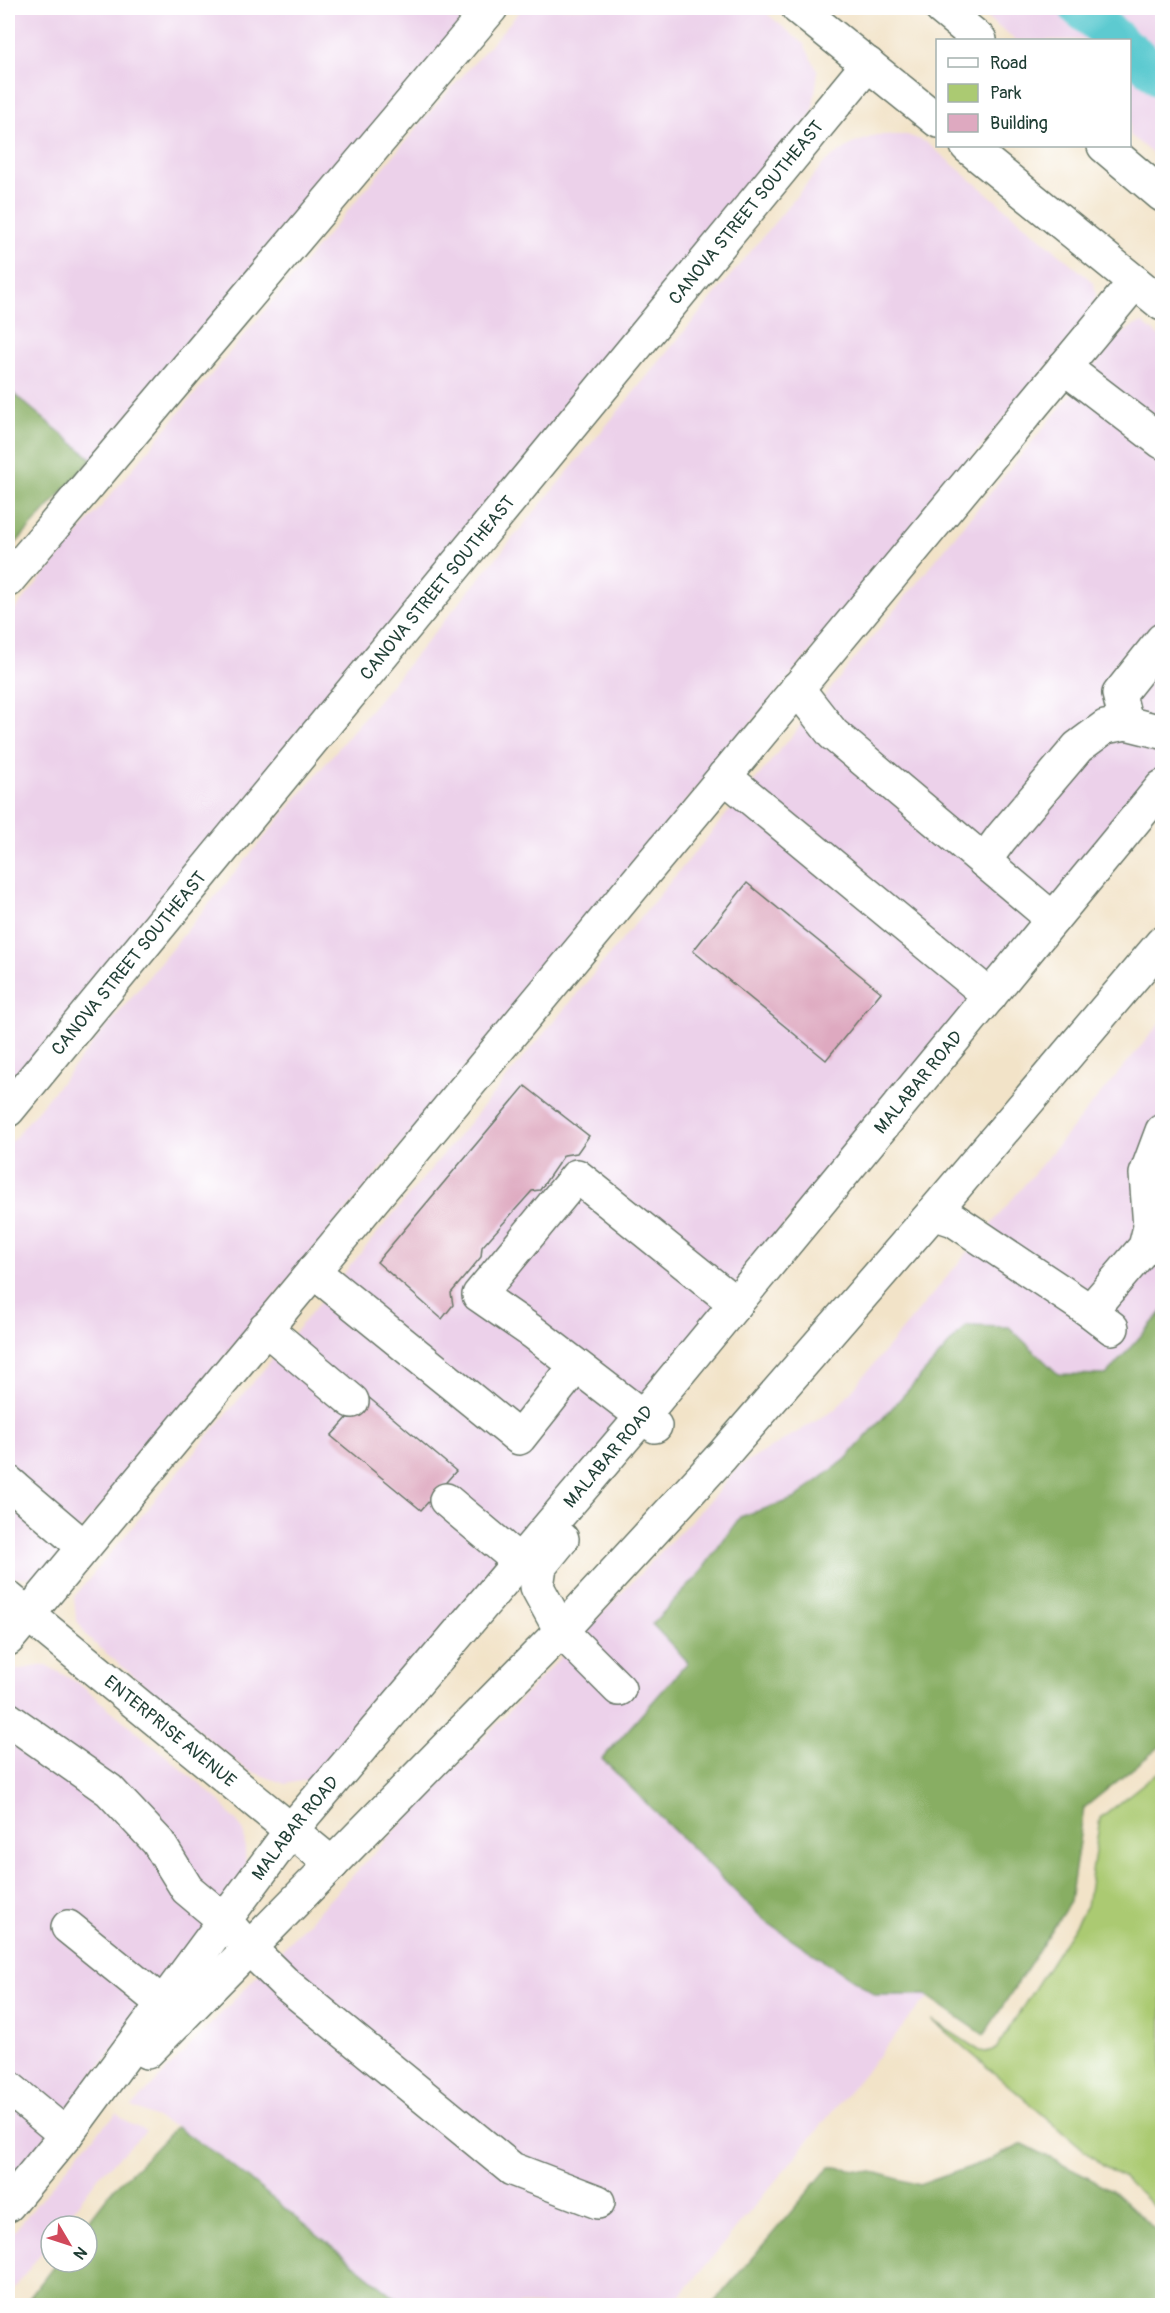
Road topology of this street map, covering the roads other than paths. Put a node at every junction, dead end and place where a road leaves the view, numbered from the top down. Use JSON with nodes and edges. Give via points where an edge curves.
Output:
{"nodes":[{"id":1,"x":491,"y":8,"type":"edge"},
{"id":2,"x":798,"y":8,"type":"edge"},
{"id":3,"x":941,"y":8,"type":"edge"},
{"id":4,"x":979,"y":39,"type":"edge"},
{"id":5,"x":868,"y":64,"type":"junction"},
{"id":6,"x":936,"y":119,"type":"edge"},
{"id":7,"x":968,"y":147,"type":"edge"},
{"id":8,"x":1105,"y":147,"type":"edge"},
{"id":9,"x":1162,"y":195,"type":"edge"},
{"id":10,"x":1135,"y":282,"type":"junction"},
{"id":11,"x":1162,"y":304,"type":"edge"},
{"id":12,"x":1064,"y":367,"type":"junction"},
{"id":13,"x":1162,"y":442,"type":"edge"},
{"id":14,"x":8,"y":580,"type":"edge"},
{"id":15,"x":1162,"y":640,"type":"edge"},
{"id":16,"x":797,"y":688,"type":"junction"},
{"id":17,"x":1126,"y":723,"type":"junction"},
{"id":18,"x":1162,"y":732,"type":"edge"},
{"id":19,"x":724,"y":776,"type":"junction"},
{"id":20,"x":1162,"y":787,"type":"edge"},
{"id":21,"x":984,"y":861,"type":"junction"},
{"id":22,"x":1053,"y":920,"type":"junction"},
{"id":23,"x":1162,"y":943,"type":"edge"},
{"id":24,"x":990,"y":996,"type":"junction"},
{"id":25,"x":8,"y":1110,"type":"edge"},
{"id":26,"x":1162,"y":1131,"type":"edge"},
{"id":27,"x":933,"y":1213,"type":"junction"},
{"id":28,"x":313,"y":1271,"type":"junction"},
{"id":29,"x":736,"y":1304,"type":"junction"},
{"id":30,"x":265,"y":1328,"type":"junction"},
{"id":31,"x":576,"y":1366,"type":"junction"},
{"id":32,"x":352,"y":1401,"type":"dead end"},
{"id":33,"x":649,"y":1422,"type":"junction"},
{"id":34,"x":8,"y":1482,"type":"edge"},
{"id":35,"x":446,"y":1500,"type":"dead end"},
{"id":36,"x":84,"y":1547,"type":"junction"},
{"id":37,"x":520,"y":1563,"type":"junction"},
{"id":38,"x":14,"y":1617,"type":"edge"},
{"id":39,"x":561,"y":1631,"type":"junction"},
{"id":40,"x":619,"y":1689,"type":"dead end"},
{"id":41,"x":8,"y":1719,"type":"edge"},
{"id":42,"x":292,"y":1829,"type":"junction"},
{"id":43,"x":332,"y":1864,"type":"junction"},
{"id":44,"x":224,"y":1920,"type":"junction"},
{"id":45,"x":68,"y":1927,"type":"dead end"},
{"id":46,"x":249,"y":1948,"type":"junction"},
{"id":47,"x":171,"y":2012,"type":"junction"},
{"id":48,"x":8,"y":2087,"type":"edge"},
{"id":49,"x":66,"y":2134,"type":"junction"},
{"id":50,"x":598,"y":2202,"type":"dead end"},
{"id":51,"x":8,"y":2205,"type":"edge"}],
"edges":[{"from":1,"to":14,"type":"main road"},
{"from":2,"to":5,"type":"main road"},
{"from":3,"to":4,"type":"main road"},
{"from":5,"to":6,"type":"main road"},
{"from":5,"to":25,"type":"main road","name":"CANOVA STREET SOUTHEAST"},
{"from":7,"to":10,"type":"main road"},
{"from":8,"to":9,"type":"main road"},
{"from":10,"to":11,"type":"main road"},
{"from":10,"to":12,"type":"main road"},
{"from":12,"to":13,"type":"main road"},
{"from":12,"to":16,"type":"main road"},
{"from":15,"to":17,"type":"main road","via":[[1119,694]]},
{"from":16,"to":19,"type":"main road"},
{"from":16,"to":21,"type":"main road","via":[[833,734]]},
{"from":17,"to":18,"type":"main road"},
{"from":17,"to":21,"type":"main road","via":[[1105,727],[1078,747]]},
{"from":19,"to":24,"type":"main road"},
{"from":19,"to":28,"type":"main road"},
{"from":20,"to":22,"type":"main road","name":"MALABAR ROAD"},
{"from":21,"to":22,"type":"main road"},
{"from":22,"to":24,"type":"main road","name":"MALABAR ROAD"},
{"from":23,"to":27,"type":"main road","name":"MALABAR ROAD"},
{"from":24,"to":29,"type":"main road","name":"MALABAR ROAD"},
{"from":26,"to":27,"type":"main road","via":[[1146,1174],[1150,1227],[1145,1247],[1101,1320],[954,1220]]},
{"from":27,"to":39,"type":"main road","name":"MALABAR ROAD","via":[[722,1456]]},
{"from":28,"to":30,"type":"main road"},
{"from":28,"to":31,"type":"main road","via":[[519,1438]]},
{"from":29,"to":31,"type":"main road","via":[[577,1176],[479,1295]]},
{"from":29,"to":33,"type":"main road","name":"MALABAR ROAD","via":[[700,1346],[680,1394]]},
{"from":30,"to":32,"type":"main road"},
{"from":30,"to":36,"type":"main road"},
{"from":31,"to":33,"type":"main road"},
{"from":33,"to":37,"type":"main road","name":"MALABAR ROAD"},
{"from":33,"to":39,"type":"main road","via":[[540,1566],[537,1587]]},
{"from":34,"to":36,"type":"main road"},
{"from":35,"to":37,"type":"main road"},
{"from":36,"to":38,"type":"main road"},
{"from":37,"to":42,"type":"main road","name":"MALABAR ROAD"},
{"from":38,"to":42,"type":"main road","name":"ENTERPRISE AVENUE"},
{"from":39,"to":40,"type":"main road"},
{"from":39,"to":43,"type":"main road","name":"MALABAR ROAD"},
{"from":41,"to":44,"type":"main road","via":[[109,1790],[158,1842],[187,1889]]},
{"from":42,"to":43,"type":"main road","name":"ENTERPRISE AVENUE"},
{"from":42,"to":44,"type":"main road","name":"MALABAR ROAD"},
{"from":43,"to":46,"type":"main road","name":"MALABAR ROAD"},
{"from":44,"to":46,"type":"main road"},
{"from":44,"to":47,"type":"main road","name":"MALABAR ROAD"},
{"from":45,"to":47,"type":"main road"},
{"from":46,"to":47,"type":"main road","name":"MALABAR ROAD"},
{"from":46,"to":50,"type":"main road","via":[[286,1984],[512,2169]]},
{"from":47,"to":49,"type":"main road","name":"MALABAR ROAD"},
{"from":48,"to":49,"type":"main road"},
{"from":49,"to":51,"type":"main road","name":"MALABAR ROAD"}]}
